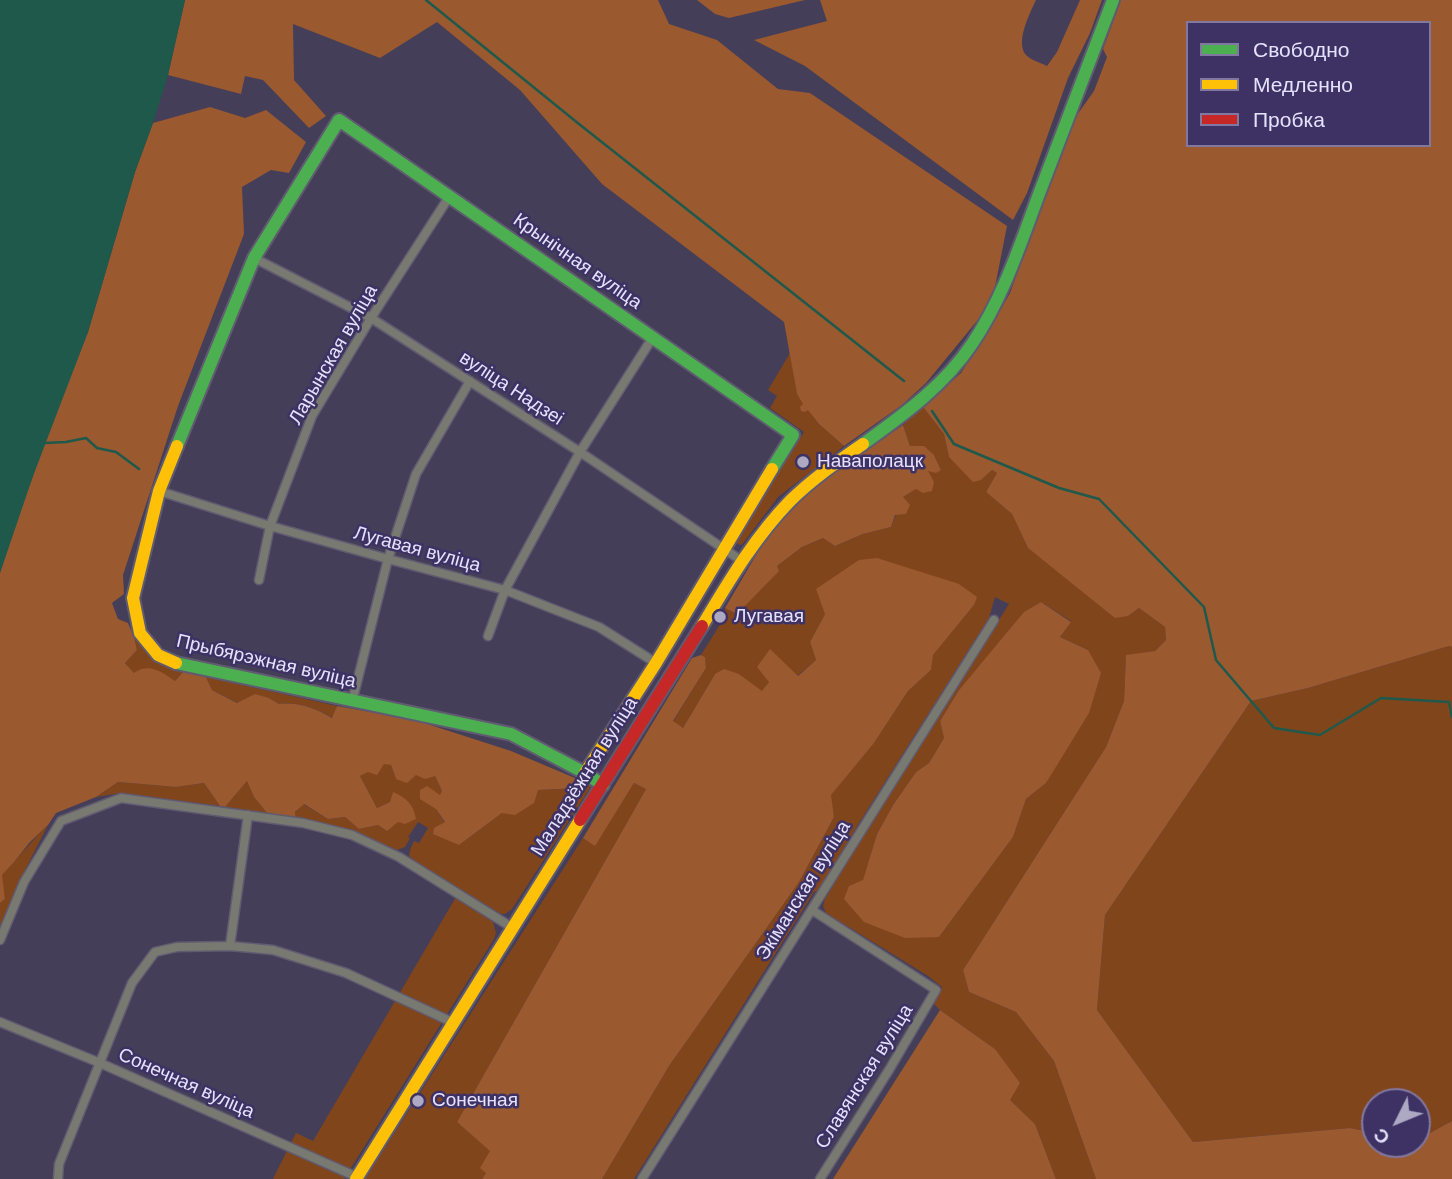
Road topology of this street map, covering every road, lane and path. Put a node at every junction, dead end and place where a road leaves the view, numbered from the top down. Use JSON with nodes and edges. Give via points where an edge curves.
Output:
{"nodes":[{"id":1,"x":1113,"y":0,"type":"edge"},
{"id":2,"x":339,"y":120,"type":"joint"},
{"id":3,"x":449,"y":197,"type":"junction"},
{"id":4,"x":254,"y":258,"type":"junction"},
{"id":5,"x":371,"y":318,"type":"junction"},
{"id":6,"x":653,"y":337,"type":"junction"},
{"id":7,"x":470,"y":381,"type":"junction"},
{"id":8,"x":580,"y":452,"type":"junction"},
{"id":9,"x":159,"y":491,"type":"junction"},
{"id":10,"x":270,"y":526,"type":"junction"},
{"id":11,"x":726,"y":550,"type":"junction"},
{"id":12,"x":388,"y":559,"type":"junction"},
{"id":13,"x":742,"y":561,"type":"junction"},
{"id":14,"x":259,"y":580,"type":"dead end"},
{"id":15,"x":505,"y":590,"type":"junction"},
{"id":16,"x":993,"y":620,"type":"dead end"},
{"id":17,"x":488,"y":636,"type":"dead end"},
{"id":18,"x":656,"y":663,"type":"junction"},
{"id":19,"x":352,"y":702,"type":"junction"},
{"id":20,"x":585,"y":773,"type":"junction"},
{"id":21,"x":603,"y":785,"type":"junction"},
{"id":22,"x":248,"y":815,"type":"junction"},
{"id":23,"x":812,"y":910,"type":"junction"},
{"id":24,"x":513,"y":928,"type":"junction"},
{"id":25,"x":0,"y":940,"type":"edge"},
{"id":26,"x":230,"y":946,"type":"junction"},
{"id":27,"x":0,"y":1022,"type":"edge"},
{"id":28,"x":453,"y":1022,"type":"junction"},
{"id":29,"x":100,"y":1063,"type":"junction"},
{"id":30,"x":357,"y":1178,"type":"edge"},
{"id":31,"x":58,"y":1179,"type":"edge"},
{"id":32,"x":642,"y":1179,"type":"edge"},
{"id":33,"x":820,"y":1179,"type":"edge"}],
"edges":[{"from":1,"to":13,"type":"street","name":"Маладзёжная вуліца","via":[[1003,290],[972,344],[933,390],[790,500]]},
{"from":2,"to":3,"type":"street","name":"Крынічная вуліца"},
{"from":2,"to":4,"type":"street","name":"Прыбярэжная вуліца"},
{"from":3,"to":5,"type":"street","name":"Ларынская вуліца"},
{"from":3,"to":6,"type":"street","name":"Крынічная вуліца"},
{"from":4,"to":5,"type":"street","name":"вуліца Надзеі"},
{"from":4,"to":9,"type":"street","name":"Прыбярэжная вуліца"},
{"from":5,"to":7,"type":"street","name":"вуліца Надзеі"},
{"from":5,"to":10,"type":"street","name":"Ларынская вуліца","via":[[312,416]]},
{"from":6,"to":8,"type":"street"},
{"from":6,"to":11,"type":"street","name":"Крынічная вуліца","via":[[793,435]]},
{"from":7,"to":8,"type":"street","name":"вуліца Надзеі"},
{"from":7,"to":12,"type":"street","via":[[416,474]]},
{"from":8,"to":11,"type":"street","name":"вуліца Надзеі"},
{"from":8,"to":15,"type":"street"},
{"from":9,"to":10,"type":"street","name":"Лугавая вуліца"},
{"from":9,"to":19,"type":"street","name":"Прыбярэжная вуліца","via":[[133,598],[140,634],[158,655],[175,663]]},
{"from":10,"to":12,"type":"street","name":"Лугавая вуліца"},
{"from":10,"to":14,"type":"street","name":"Ларынская вуліца"},
{"from":11,"to":13,"type":"street","name":"вуліца Надзеі"},
{"from":11,"to":18,"type":"street"},
{"from":12,"to":15,"type":"street","name":"Лугавая вуліца"},
{"from":12,"to":19,"type":"street"},
{"from":13,"to":21,"type":"street","name":"Маладзёжная вуліца"},
{"from":15,"to":17,"type":"street"},
{"from":15,"to":18,"type":"street","name":"Лугавая вуліца","via":[[599,627]]},
{"from":16,"to":23,"type":"street","name":"Экіманская вуліца"},
{"from":18,"to":20,"type":"street"},
{"from":19,"to":20,"type":"street","name":"Прыбярэжная вуліца","via":[[511,734]]},
{"from":20,"to":21,"type":"street","name":"Прыбярэжная вуліца"},
{"from":21,"to":24,"type":"street","name":"Маладзёжная вуліца"},
{"from":22,"to":24,"type":"street","via":[[352,835],[402,859]]},
{"from":22,"to":25,"type":"street","via":[[121,799],[61,821],[24,883]]},
{"from":22,"to":26,"type":"street"},
{"from":23,"to":32,"type":"street","name":"Экіманская вуліца"},
{"from":23,"to":33,"type":"street","name":"Славянская вуліца","via":[[936,990]]},
{"from":24,"to":28,"type":"street","name":"Маладзёжная вуліца"},
{"from":26,"to":28,"type":"street","via":[[273,950],[346,973]]},
{"from":26,"to":29,"type":"street","via":[[155,952],[132,984]]},
{"from":27,"to":29,"type":"street","name":"Сонечная вуліца"},
{"from":28,"to":30,"type":"street","name":"Маладзёжная вуліца"},
{"from":29,"to":30,"type":"street","name":"Сонечная вуліца"},
{"from":29,"to":31,"type":"street","via":[[59,1164]]}]}
